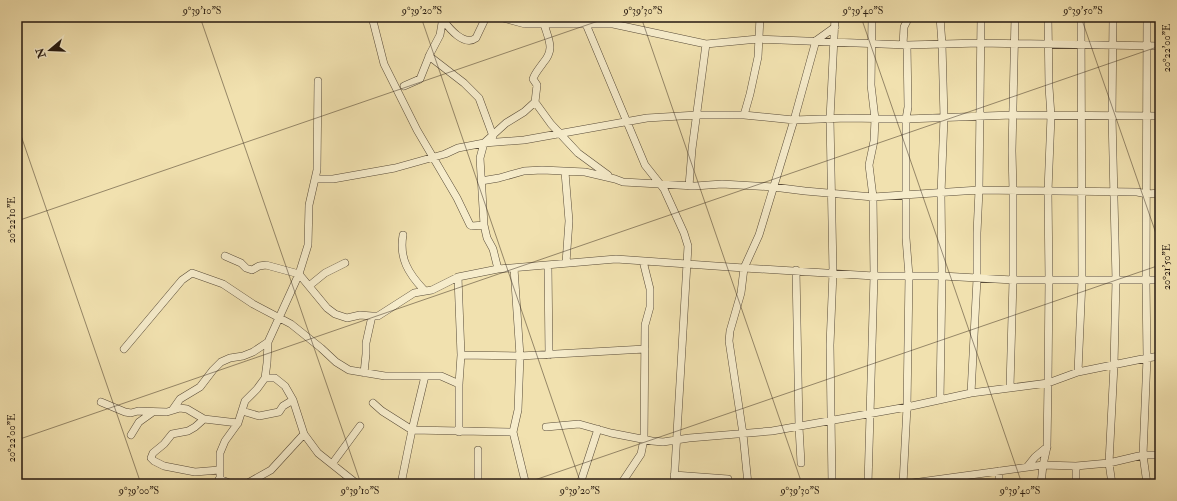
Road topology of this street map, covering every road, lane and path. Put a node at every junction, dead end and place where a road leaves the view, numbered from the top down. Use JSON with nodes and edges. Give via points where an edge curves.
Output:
{"nodes":[{"id":1,"x":372,"y":17,"type":"edge"},
{"id":2,"x":486,"y":17,"type":"edge"},
{"id":3,"x":499,"y":17,"type":"edge"},
{"id":4,"x":760,"y":17,"type":"edge"},
{"id":5,"x":835,"y":17,"type":"edge"},
{"id":6,"x":872,"y":17,"type":"edge"},
{"id":7,"x":909,"y":17,"type":"edge"},
{"id":8,"x":940,"y":17,"type":"edge"},
{"id":9,"x":981,"y":17,"type":"edge"},
{"id":10,"x":1015,"y":17,"type":"edge"},
{"id":11,"x":1048,"y":17,"type":"edge"},
{"id":12,"x":1080,"y":17,"type":"edge"},
{"id":13,"x":1114,"y":17,"type":"edge"},
{"id":14,"x":1147,"y":17,"type":"edge"},
{"id":15,"x":443,"y":18,"type":"edge"},
{"id":16,"x":584,"y":20,"type":"edge"},
{"id":17,"x":614,"y":20,"type":"edge"},
{"id":18,"x":547,"y":22,"type":"edge"},
{"id":19,"x":835,"y":27,"type":"junction"},
{"id":20,"x":758,"y":39,"type":"junction"},
{"id":21,"x":814,"y":42,"type":"junction"},
{"id":22,"x":834,"y":43,"type":"junction"},
{"id":23,"x":980,"y":43,"type":"junction"},
{"id":24,"x":1015,"y":43,"type":"junction"},
{"id":25,"x":706,"y":44,"type":"junction"},
{"id":26,"x":872,"y":44,"type":"junction"},
{"id":27,"x":942,"y":44,"type":"junction"},
{"id":28,"x":1048,"y":44,"type":"junction"},
{"id":29,"x":1080,"y":44,"type":"junction"},
{"id":30,"x":905,"y":45,"type":"junction"},
{"id":31,"x":1113,"y":45,"type":"junction"},
{"id":32,"x":1146,"y":45,"type":"junction"},
{"id":33,"x":1160,"y":46,"type":"edge"},
{"id":34,"x":429,"y":56,"type":"junction"},
{"id":35,"x":318,"y":81,"type":"dead end"},
{"id":36,"x":404,"y":86,"type":"dead end"},
{"id":37,"x":535,"y":102,"type":"junction"},
{"id":38,"x":697,"y":114,"type":"junction"},
{"id":39,"x":1012,"y":115,"type":"junction"},
{"id":40,"x":744,"y":116,"type":"junction"},
{"id":41,"x":1051,"y":116,"type":"junction"},
{"id":42,"x":1081,"y":116,"type":"junction"},
{"id":43,"x":1112,"y":116,"type":"junction"},
{"id":44,"x":1160,"y":116,"type":"edge"},
{"id":45,"x":980,"y":117,"type":"junction"},
{"id":46,"x":1147,"y":117,"type":"junction"},
{"id":47,"x":830,"y":118,"type":"junction"},
{"id":48,"x":944,"y":118,"type":"junction"},
{"id":49,"x":874,"y":119,"type":"junction"},
{"id":50,"x":906,"y":119,"type":"junction"},
{"id":51,"x":626,"y":120,"type":"junction"},
{"id":52,"x":794,"y":120,"type":"junction"},
{"id":53,"x":561,"y":133,"type":"junction"},
{"id":54,"x":492,"y":136,"type":"junction"},
{"id":55,"x":484,"y":143,"type":"junction"},
{"id":56,"x":433,"y":157,"type":"junction"},
{"id":57,"x":565,"y":172,"type":"junction"},
{"id":58,"x":611,"y":178,"type":"junction"},
{"id":59,"x":315,"y":179,"type":"junction"},
{"id":60,"x":481,"y":181,"type":"junction"},
{"id":61,"x":660,"y":184,"type":"junction"},
{"id":62,"x":689,"y":186,"type":"junction"},
{"id":63,"x":773,"y":187,"type":"junction"},
{"id":64,"x":979,"y":190,"type":"junction"},
{"id":65,"x":1013,"y":191,"type":"junction"},
{"id":66,"x":1048,"y":191,"type":"junction"},
{"id":67,"x":1114,"y":191,"type":"junction"},
{"id":68,"x":1081,"y":192,"type":"junction"},
{"id":69,"x":831,"y":193,"type":"junction"},
{"id":70,"x":941,"y":193,"type":"junction"},
{"id":71,"x":1160,"y":193,"type":"edge"},
{"id":72,"x":1146,"y":194,"type":"junction"},
{"id":73,"x":906,"y":196,"type":"junction"},
{"id":74,"x":873,"y":197,"type":"junction"},
{"id":75,"x":484,"y":225,"type":"junction"},
{"id":76,"x":403,"y":235,"type":"dead end"},
{"id":77,"x":225,"y":256,"type":"dead end"},
{"id":78,"x":643,"y":260,"type":"junction"},
{"id":79,"x":345,"y":263,"type":"dead end"},
{"id":80,"x":566,"y":263,"type":"junction"},
{"id":81,"x":688,"y":264,"type":"junction"},
{"id":82,"x":548,"y":265,"type":"junction"},
{"id":83,"x":514,"y":268,"type":"junction"},
{"id":84,"x":744,"y":268,"type":"junction"},
{"id":85,"x":498,"y":269,"type":"junction"},
{"id":86,"x":796,"y":270,"type":"junction"},
{"id":87,"x":833,"y":272,"type":"junction"},
{"id":88,"x":299,"y":274,"type":"junction"},
{"id":89,"x":874,"y":276,"type":"junction"},
{"id":90,"x":908,"y":276,"type":"junction"},
{"id":91,"x":942,"y":276,"type":"junction"},
{"id":92,"x":458,"y":277,"type":"junction"},
{"id":93,"x":977,"y":279,"type":"junction"},
{"id":94,"x":1013,"y":280,"type":"junction"},
{"id":95,"x":1049,"y":280,"type":"junction"},
{"id":96,"x":1082,"y":280,"type":"junction"},
{"id":97,"x":1116,"y":280,"type":"junction"},
{"id":98,"x":1146,"y":280,"type":"junction"},
{"id":99,"x":1160,"y":280,"type":"edge"},
{"id":100,"x":309,"y":286,"type":"junction"},
{"id":101,"x":424,"y":290,"type":"junction"},
{"id":102,"x":372,"y":316,"type":"junction"},
{"id":103,"x":280,"y":317,"type":"junction"},
{"id":104,"x":268,"y":342,"type":"junction"},
{"id":105,"x":124,"y":349,"type":"dead end"},
{"id":106,"x":645,"y":349,"type":"junction"},
{"id":107,"x":461,"y":355,"type":"junction"},
{"id":108,"x":549,"y":355,"type":"junction"},
{"id":109,"x":520,"y":356,"type":"junction"},
{"id":110,"x":1160,"y":356,"type":"edge"},
{"id":111,"x":1147,"y":358,"type":"junction"},
{"id":112,"x":1114,"y":365,"type":"junction"},
{"id":113,"x":1078,"y":372,"type":"junction"},
{"id":114,"x":364,"y":373,"type":"junction"},
{"id":115,"x":424,"y":376,"type":"junction"},
{"id":116,"x":265,"y":378,"type":"junction"},
{"id":117,"x":1048,"y":383,"type":"junction"},
{"id":118,"x":459,"y":384,"type":"junction"},
{"id":119,"x":1010,"y":388,"type":"junction"},
{"id":120,"x":971,"y":393,"type":"junction"},
{"id":121,"x":293,"y":400,"type":"junction"},
{"id":122,"x":940,"y":400,"type":"junction"},
{"id":123,"x":101,"y":402,"type":"dead end"},
{"id":124,"x":373,"y":403,"type":"dead end"},
{"id":125,"x":907,"y":407,"type":"junction"},
{"id":126,"x":173,"y":409,"type":"junction"},
{"id":127,"x":242,"y":411,"type":"junction"},
{"id":128,"x":153,"y":412,"type":"junction"},
{"id":129,"x":871,"y":414,"type":"junction"},
{"id":130,"x":204,"y":419,"type":"junction"},
{"id":131,"x":831,"y":421,"type":"junction"},
{"id":132,"x":238,"y":423,"type":"junction"},
{"id":133,"x":360,"y":426,"type":"dead end"},
{"id":134,"x":546,"y":427,"type":"dead end"},
{"id":135,"x":799,"y":427,"type":"junction"},
{"id":136,"x":598,"y":429,"type":"junction"},
{"id":137,"x":412,"y":430,"type":"junction"},
{"id":138,"x":459,"y":432,"type":"junction"},
{"id":139,"x":513,"y":432,"type":"junction"},
{"id":140,"x":304,"y":434,"type":"junction"},
{"id":141,"x":743,"y":434,"type":"junction"},
{"id":142,"x":131,"y":435,"type":"dead end"},
{"id":143,"x":644,"y":439,"type":"junction"},
{"id":144,"x":676,"y":440,"type":"junction"},
{"id":145,"x":1046,"y":448,"type":"junction"},
{"id":146,"x":478,"y":450,"type":"dead end"},
{"id":147,"x":1160,"y":455,"type":"edge"},
{"id":148,"x":1143,"y":456,"type":"junction"},
{"id":149,"x":801,"y":463,"type":"dead end"},
{"id":150,"x":1109,"y":463,"type":"junction"},
{"id":151,"x":332,"y":464,"type":"junction"},
{"id":152,"x":1043,"y":465,"type":"junction"},
{"id":153,"x":1076,"y":466,"type":"junction"},
{"id":154,"x":1027,"y":467,"type":"junction"},
{"id":155,"x":220,"y":470,"type":"junction"},
{"id":156,"x":999,"y":471,"type":"junction"},
{"id":157,"x":674,"y":475,"type":"junction"},
{"id":158,"x":728,"y":479,"type":"dead end"},
{"id":159,"x":219,"y":482,"type":"edge"},
{"id":160,"x":930,"y":483,"type":"edge"},
{"id":161,"x":232,"y":484,"type":"edge"},
{"id":162,"x":250,"y":484,"type":"edge"},
{"id":163,"x":357,"y":484,"type":"edge"},
{"id":164,"x":401,"y":484,"type":"edge"},
{"id":165,"x":478,"y":484,"type":"edge"},
{"id":166,"x":524,"y":484,"type":"edge"},
{"id":167,"x":580,"y":484,"type":"edge"},
{"id":168,"x":621,"y":484,"type":"edge"},
{"id":169,"x":674,"y":484,"type":"edge"},
{"id":170,"x":748,"y":484,"type":"edge"},
{"id":171,"x":832,"y":484,"type":"edge"},
{"id":172,"x":868,"y":484,"type":"edge"},
{"id":173,"x":904,"y":484,"type":"edge"},
{"id":174,"x":998,"y":484,"type":"edge"},
{"id":175,"x":1041,"y":484,"type":"edge"},
{"id":176,"x":1076,"y":484,"type":"edge"},
{"id":177,"x":1112,"y":484,"type":"edge"},
{"id":178,"x":1146,"y":484,"type":"edge"}],
"edges":[{"from":1,"to":56,"type":"street","via":[[384,64]]},
{"from":2,"to":15,"type":"street","via":[[474,40],[455,34]]},
{"from":3,"to":18,"type":"street","via":[[525,24]]},
{"from":4,"to":20,"type":"street"},
{"from":5,"to":19,"type":"street"},
{"from":6,"to":26,"type":"street"},
{"from":7,"to":30,"type":"street","via":[[904,27]]},
{"from":8,"to":27,"type":"street"},
{"from":9,"to":23,"type":"street"},
{"from":10,"to":24,"type":"street"},
{"from":11,"to":28,"type":"street"},
{"from":12,"to":29,"type":"street"},
{"from":13,"to":31,"type":"street"},
{"from":14,"to":32,"type":"street"},
{"from":15,"to":34,"type":"street","via":[[440,35]]},
{"from":16,"to":17,"type":"street"},
{"from":16,"to":18,"type":"street"},
{"from":16,"to":51,"type":"street"},
{"from":17,"to":25,"type":"street"},
{"from":18,"to":37,"type":"street","via":[[551,50],[534,75],[533,79],[537,85]]},
{"from":19,"to":21,"type":"street"},
{"from":19,"to":22,"type":"street"},
{"from":20,"to":21,"type":"street"},
{"from":20,"to":25,"type":"street"},
{"from":20,"to":40,"type":"street","via":[[758,57]]},
{"from":21,"to":22,"type":"street"},
{"from":21,"to":52,"type":"street"},
{"from":22,"to":26,"type":"street"},
{"from":22,"to":47,"type":"street"},
{"from":23,"to":24,"type":"street"},
{"from":23,"to":27,"type":"street"},
{"from":23,"to":45,"type":"street"},
{"from":24,"to":28,"type":"street"},
{"from":24,"to":39,"type":"street"},
{"from":25,"to":38,"type":"street"},
{"from":26,"to":30,"type":"street"},
{"from":26,"to":49,"type":"street","via":[[871,85]]},
{"from":27,"to":30,"type":"street"},
{"from":27,"to":48,"type":"street"},
{"from":28,"to":29,"type":"street"},
{"from":28,"to":41,"type":"street"},
{"from":29,"to":31,"type":"street"},
{"from":29,"to":42,"type":"street"},
{"from":30,"to":50,"type":"street","via":[[908,107]]},
{"from":31,"to":32,"type":"street"},
{"from":31,"to":43,"type":"street"},
{"from":32,"to":33,"type":"street"},
{"from":32,"to":46,"type":"street"},
{"from":34,"to":36,"type":"street","via":[[420,79]]},
{"from":34,"to":54,"type":"street","via":[[479,98]]},
{"from":35,"to":59,"type":"street"},
{"from":37,"to":53,"type":"street"},
{"from":37,"to":54,"type":"street"},
{"from":38,"to":40,"type":"street"},
{"from":38,"to":51,"type":"street"},
{"from":38,"to":62,"type":"street"},
{"from":39,"to":41,"type":"street"},
{"from":39,"to":45,"type":"street"},
{"from":39,"to":65,"type":"street"},
{"from":40,"to":52,"type":"street"},
{"from":41,"to":42,"type":"street"},
{"from":41,"to":66,"type":"street"},
{"from":42,"to":43,"type":"street"},
{"from":42,"to":68,"type":"street"},
{"from":43,"to":46,"type":"street"},
{"from":43,"to":67,"type":"street"},
{"from":44,"to":46,"type":"street"},
{"from":45,"to":48,"type":"street"},
{"from":45,"to":64,"type":"street"},
{"from":46,"to":72,"type":"street"},
{"from":47,"to":49,"type":"street"},
{"from":47,"to":52,"type":"street"},
{"from":47,"to":69,"type":"street"},
{"from":48,"to":50,"type":"street"},
{"from":48,"to":70,"type":"street"},
{"from":49,"to":50,"type":"street"},
{"from":49,"to":74,"type":"street","via":[[869,165]]},
{"from":50,"to":73,"type":"street"},
{"from":51,"to":53,"type":"street"},
{"from":51,"to":61,"type":"street","via":[[645,165]]},
{"from":52,"to":63,"type":"street"},
{"from":53,"to":55,"type":"street","via":[[524,140]]},
{"from":53,"to":58,"type":"street","via":[[578,153]]},
{"from":54,"to":55,"type":"street"},
{"from":55,"to":56,"type":"street","via":[[458,148]]},
{"from":55,"to":60,"type":"street","via":[[480,158]]},
{"from":56,"to":59,"type":"street","via":[[395,168],[333,179]]},
{"from":56,"to":75,"type":"street","via":[[470,225]]},
{"from":57,"to":58,"type":"street","via":[[585,172]]},
{"from":57,"to":60,"type":"street","via":[[524,171]]},
{"from":57,"to":80,"type":"street","via":[[569,221]]},
{"from":58,"to":61,"type":"street","via":[[623,182]]},
{"from":59,"to":88,"type":"street","via":[[310,205],[308,245]]},
{"from":60,"to":75,"type":"street"},
{"from":61,"to":62,"type":"street"},
{"from":61,"to":81,"type":"street","via":[[684,233],[688,246]]},
{"from":62,"to":63,"type":"street","via":[[722,184]]},
{"from":63,"to":69,"type":"street"},
{"from":63,"to":84,"type":"street","via":[[759,235]]},
{"from":64,"to":65,"type":"street"},
{"from":64,"to":70,"type":"street"},
{"from":64,"to":93,"type":"street"},
{"from":65,"to":66,"type":"street"},
{"from":65,"to":94,"type":"street"},
{"from":66,"to":68,"type":"street"},
{"from":66,"to":95,"type":"street"},
{"from":67,"to":68,"type":"street"},
{"from":67,"to":72,"type":"street"},
{"from":67,"to":97,"type":"street"},
{"from":68,"to":96,"type":"street"},
{"from":69,"to":74,"type":"street"},
{"from":69,"to":87,"type":"street"},
{"from":70,"to":73,"type":"street"},
{"from":70,"to":91,"type":"street"},
{"from":71,"to":72,"type":"street"},
{"from":72,"to":98,"type":"street"},
{"from":73,"to":74,"type":"street"},
{"from":73,"to":90,"type":"street"},
{"from":74,"to":89,"type":"street"},
{"from":75,"to":85,"type":"street"},
{"from":76,"to":101,"type":"street","via":[[402,257],[415,281]]},
{"from":77,"to":88,"type":"street","via":[[241,263],[249,270],[266,265]]},
{"from":78,"to":80,"type":"street","via":[[616,259]]},
{"from":78,"to":81,"type":"street"},
{"from":78,"to":106,"type":"street","via":[[650,289]]},
{"from":79,"to":100,"type":"street","via":[[325,273]]},
{"from":80,"to":82,"type":"street"},
{"from":81,"to":84,"type":"street"},
{"from":81,"to":144,"type":"street"},
{"from":82,"to":83,"type":"street"},
{"from":82,"to":108,"type":"street"},
{"from":83,"to":85,"type":"street"},
{"from":83,"to":109,"type":"street"},
{"from":84,"to":86,"type":"street"},
{"from":84,"to":141,"type":"street","via":[[741,293],[729,341]]},
{"from":85,"to":92,"type":"street"},
{"from":86,"to":87,"type":"street"},
{"from":86,"to":135,"type":"street"},
{"from":87,"to":89,"type":"street"},
{"from":87,"to":131,"type":"street","via":[[830,345]]},
{"from":88,"to":100,"type":"street"},
{"from":88,"to":103,"type":"street"},
{"from":89,"to":90,"type":"street"},
{"from":89,"to":129,"type":"street"},
{"from":90,"to":91,"type":"street"},
{"from":90,"to":125,"type":"street"},
{"from":91,"to":93,"type":"street"},
{"from":91,"to":122,"type":"street"},
{"from":92,"to":101,"type":"street","via":[[432,290]]},
{"from":92,"to":107,"type":"street"},
{"from":93,"to":94,"type":"street"},
{"from":93,"to":120,"type":"street"},
{"from":94,"to":95,"type":"street"},
{"from":94,"to":119,"type":"street"},
{"from":95,"to":96,"type":"street"},
{"from":95,"to":117,"type":"street"},
{"from":96,"to":97,"type":"street"},
{"from":96,"to":113,"type":"street"},
{"from":97,"to":98,"type":"street"},
{"from":97,"to":112,"type":"street"},
{"from":98,"to":99,"type":"street"},
{"from":98,"to":111,"type":"street"},
{"from":100,"to":102,"type":"street","via":[[335,314],[347,318]]},
{"from":101,"to":102,"type":"street","via":[[414,293],[378,316]]},
{"from":102,"to":114,"type":"street","via":[[366,343]]},
{"from":103,"to":104,"type":"street"},
{"from":103,"to":105,"type":"street","via":[[253,304],[223,284],[192,274],[182,280]]},
{"from":103,"to":114,"type":"street","via":[[336,362],[349,370]]},
{"from":104,"to":116,"type":"street"},
{"from":104,"to":126,"type":"street","via":[[253,352],[221,362],[200,387],[180,400]]},
{"from":106,"to":108,"type":"street"},
{"from":106,"to":143,"type":"street"},
{"from":107,"to":109,"type":"street"},
{"from":107,"to":118,"type":"street"},
{"from":108,"to":109,"type":"street"},
{"from":109,"to":139,"type":"street","via":[[518,410]]},
{"from":110,"to":111,"type":"street"},
{"from":111,"to":112,"type":"street"},
{"from":111,"to":148,"type":"street"},
{"from":112,"to":113,"type":"street"},
{"from":112,"to":150,"type":"street"},
{"from":113,"to":117,"type":"street"},
{"from":114,"to":115,"type":"street"},
{"from":115,"to":118,"type":"street","via":[[441,376]]},
{"from":115,"to":137,"type":"street"},
{"from":116,"to":121,"type":"street","via":[[275,378],[285,386]]},
{"from":116,"to":127,"type":"street","via":[[245,401]]},
{"from":117,"to":119,"type":"street"},
{"from":117,"to":145,"type":"street"},
{"from":118,"to":138,"type":"street"},
{"from":119,"to":120,"type":"street"},
{"from":120,"to":122,"type":"street"},
{"from":121,"to":127,"type":"street","via":[[279,412],[259,416]]},
{"from":121,"to":140,"type":"street"},
{"from":122,"to":125,"type":"street"},
{"from":123,"to":128,"type":"street","via":[[125,412]]},
{"from":124,"to":137,"type":"street"},
{"from":125,"to":129,"type":"street"},
{"from":125,"to":173,"type":"street"},
{"from":126,"to":128,"type":"street","via":[[167,412]]},
{"from":126,"to":130,"type":"street","via":[[187,409]]},
{"from":127,"to":132,"type":"street"},
{"from":128,"to":142,"type":"street","via":[[139,422]]},
{"from":129,"to":131,"type":"street"},
{"from":129,"to":172,"type":"street"},
{"from":130,"to":132,"type":"street"},
{"from":130,"to":155,"type":"street","via":[[188,431],[172,434],[151,458],[164,466],[195,472]]},
{"from":131,"to":135,"type":"street"},
{"from":131,"to":171,"type":"street"},
{"from":132,"to":155,"type":"street","via":[[220,453]]},
{"from":133,"to":151,"type":"street"},
{"from":134,"to":136,"type":"street","via":[[579,424]]},
{"from":135,"to":141,"type":"street"},
{"from":135,"to":149,"type":"street"},
{"from":136,"to":143,"type":"street"},
{"from":136,"to":167,"type":"street"},
{"from":137,"to":138,"type":"street"},
{"from":137,"to":164,"type":"street"},
{"from":138,"to":139,"type":"street"},
{"from":139,"to":166,"type":"street"},
{"from":140,"to":151,"type":"street","via":[[318,453]]},
{"from":140,"to":162,"type":"street","via":[[271,470]]},
{"from":141,"to":144,"type":"street"},
{"from":141,"to":170,"type":"street"},
{"from":143,"to":144,"type":"street","via":[[663,442]]},
{"from":143,"to":168,"type":"street","via":[[641,454]]},
{"from":144,"to":157,"type":"street"},
{"from":145,"to":152,"type":"street"},
{"from":145,"to":154,"type":"street"},
{"from":146,"to":165,"type":"street"},
{"from":147,"to":148,"type":"street"},
{"from":148,"to":150,"type":"street"},
{"from":148,"to":178,"type":"street"},
{"from":150,"to":153,"type":"street"},
{"from":150,"to":177,"type":"street"},
{"from":151,"to":163,"type":"street"},
{"from":152,"to":153,"type":"street"},
{"from":152,"to":154,"type":"street"},
{"from":152,"to":175,"type":"street"},
{"from":153,"to":176,"type":"street"},
{"from":154,"to":156,"type":"street"},
{"from":155,"to":159,"type":"street"},
{"from":156,"to":160,"type":"street"},
{"from":156,"to":174,"type":"street"},
{"from":157,"to":158,"type":"street"},
{"from":157,"to":169,"type":"street"},
{"from":159,"to":161,"type":"street"},
{"from":160,"to":173,"type":"street"}]}
